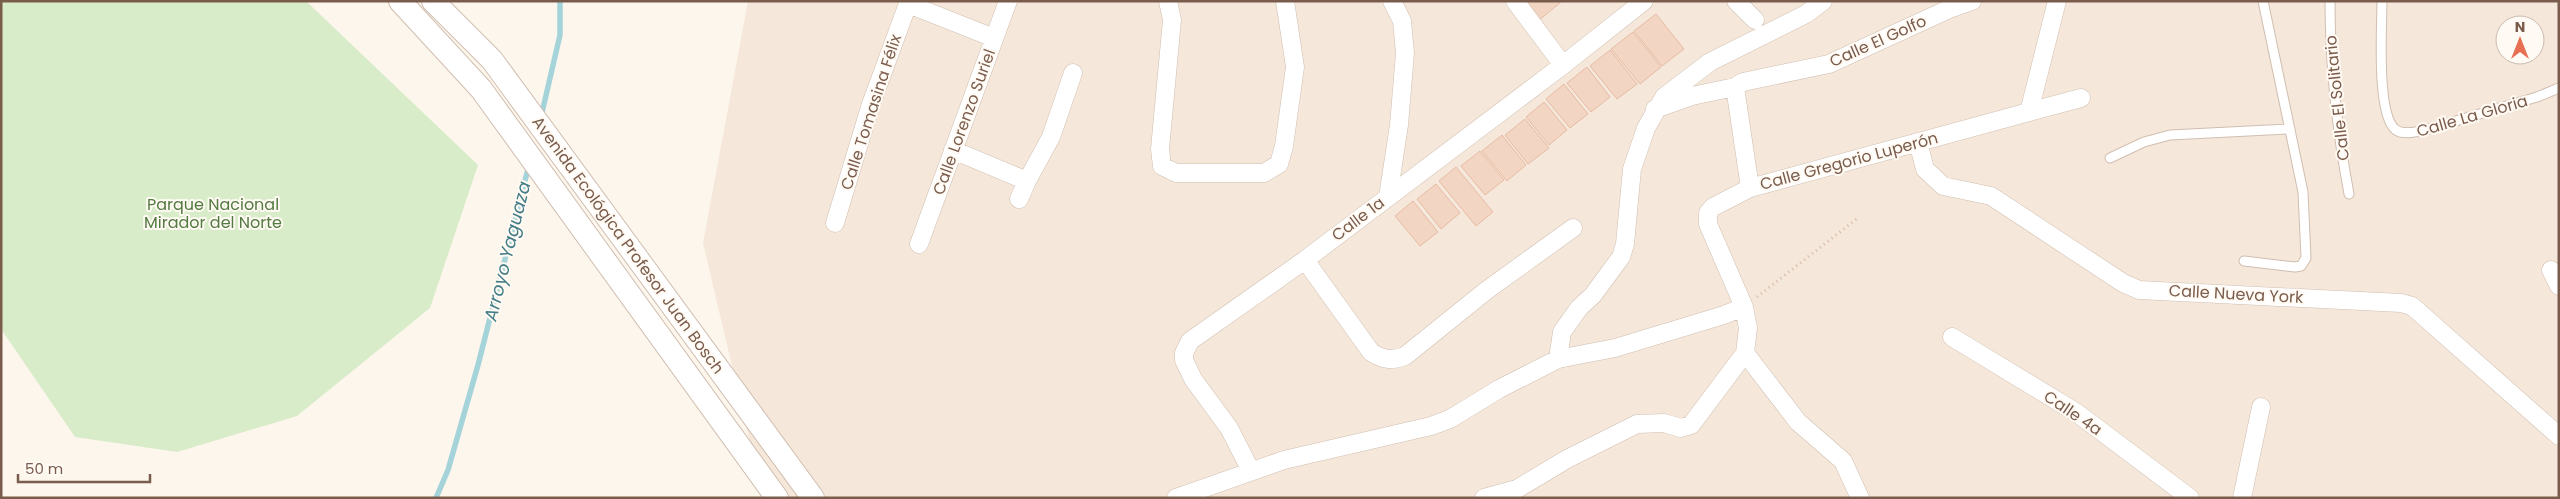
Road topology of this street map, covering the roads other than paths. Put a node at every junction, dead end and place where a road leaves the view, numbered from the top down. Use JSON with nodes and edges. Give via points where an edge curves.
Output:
{"nodes":[{"id":1,"x":400,"y":1,"type":"edge"},
{"id":2,"x":433,"y":1,"type":"edge"},
{"id":3,"x":1008,"y":1,"type":"edge"},
{"id":4,"x":1168,"y":1,"type":"edge"},
{"id":5,"x":1285,"y":1,"type":"edge"},
{"id":6,"x":1392,"y":1,"type":"edge"},
{"id":7,"x":1515,"y":1,"type":"edge"},
{"id":8,"x":1644,"y":1,"type":"edge"},
{"id":9,"x":1736,"y":1,"type":"edge"},
{"id":10,"x":1823,"y":1,"type":"edge"},
{"id":11,"x":1972,"y":1,"type":"edge"},
{"id":12,"x":2058,"y":1,"type":"edge"},
{"id":13,"x":2263,"y":1,"type":"edge"},
{"id":14,"x":2330,"y":1,"type":"edge"},
{"id":15,"x":2382,"y":1,"type":"edge"},
{"id":16,"x":908,"y":3,"type":"edge"},
{"id":17,"x":1755,"y":20,"type":"dead end"},
{"id":18,"x":994,"y":38,"type":"junction"},
{"id":19,"x":1563,"y":65,"type":"junction"},
{"id":20,"x":1073,"y":73,"type":"dead end"},
{"id":21,"x":1735,"y":87,"type":"junction"},
{"id":22,"x":2559,"y":88,"type":"edge"},
{"id":23,"x":2081,"y":98,"type":"dead end"},
{"id":24,"x":1655,"y":109,"type":"junction"},
{"id":25,"x":2029,"y":112,"type":"junction"},
{"id":26,"x":2290,"y":129,"type":"junction"},
{"id":27,"x":1918,"y":142,"type":"junction"},
{"id":28,"x":953,"y":150,"type":"junction"},
{"id":29,"x":2110,"y":158,"type":"dead end"},
{"id":30,"x":1027,"y":181,"type":"junction"},
{"id":31,"x":1750,"y":188,"type":"junction"},
{"id":32,"x":2349,"y":194,"type":"dead end"},
{"id":33,"x":1388,"y":197,"type":"junction"},
{"id":34,"x":1019,"y":199,"type":"dead end"},
{"id":35,"x":835,"y":223,"type":"dead end"},
{"id":36,"x":1573,"y":228,"type":"dead end"},
{"id":37,"x":920,"y":244,"type":"dead end"},
{"id":38,"x":1305,"y":260,"type":"junction"},
{"id":39,"x":2244,"y":261,"type":"dead end"},
{"id":40,"x":2551,"y":270,"type":"dead end"},
{"id":41,"x":2559,"y":286,"type":"edge"},
{"id":42,"x":662,"y":289,"type":"junction"},
{"id":43,"x":637,"y":305,"type":"junction"},
{"id":44,"x":1744,"y":307,"type":"junction"},
{"id":45,"x":1952,"y":337,"type":"dead end"},
{"id":46,"x":1745,"y":353,"type":"junction"},
{"id":47,"x":1558,"y":359,"type":"junction"},
{"id":48,"x":2261,"y":406,"type":"dead end"},
{"id":49,"x":2559,"y":436,"type":"edge"},
{"id":50,"x":1251,"y":471,"type":"junction"},
{"id":51,"x":778,"y":498,"type":"edge"},
{"id":52,"x":813,"y":498,"type":"edge"},
{"id":53,"x":1176,"y":498,"type":"edge"},
{"id":54,"x":1484,"y":498,"type":"edge"},
{"id":55,"x":1860,"y":498,"type":"edge"},
{"id":56,"x":2190,"y":498,"type":"edge"},
{"id":57,"x":2242,"y":498,"type":"edge"}],
"edges":[{"from":1,"to":43,"type":"street","name":"Avenida Ecológica Profesor Juan Bosch","via":[[481,89]]},
{"from":2,"to":42,"type":"street","name":"Avenida Ecológica Profesor Juan Bosch","via":[[492,60]]},
{"from":3,"to":18,"type":"street","name":"Calle Lorenzo Suriel"},
{"from":4,"to":5,"type":"street","via":[[1172,20],[1160,149],[1162,166],[1176,173],[1264,173],[1279,164],[1295,67]]},
{"from":6,"to":33,"type":"street","via":[[1402,21],[1405,53],[1399,126]]},
{"from":7,"to":19,"type":"street"},
{"from":8,"to":19,"type":"street","name":"Calle 1a"},
{"from":9,"to":17,"type":"street"},
{"from":10,"to":24,"type":"street","via":[[1806,14],[1710,62],[1677,84]]},
{"from":11,"to":21,"type":"street","name":"Calle El Golfo","via":[[1829,64],[1743,82]]},
{"from":12,"to":25,"type":"street"},
{"from":13,"to":26,"type":"lane"},
{"from":14,"to":32,"type":"lane","name":"Calle El Solitario","via":[[2339,144]]},
{"from":15,"to":22,"type":"lane","name":"Calle La Gloria","via":[[2382,93],[2387,118],[2396,130],[2407,133],[2422,131],[2537,98]]},
{"from":16,"to":18,"type":"street"},
{"from":16,"to":35,"type":"street","name":"Calle Tomasina Félix","via":[[871,104]]},
{"from":18,"to":28,"type":"street","name":"Calle Lorenzo Suriel"},
{"from":19,"to":33,"type":"street","name":"Calle 1a"},
{"from":20,"to":30,"type":"street","via":[[1051,137]]},
{"from":21,"to":24,"type":"street","name":"Calle El Golfo","via":[[1692,96]]},
{"from":21,"to":31,"type":"street"},
{"from":23,"to":25,"type":"street","name":"Calle Gregorio Luperón"},
{"from":24,"to":47,"type":"street","via":[[1632,169],[1625,244],[1620,258],[1562,332]]},
{"from":25,"to":27,"type":"street","name":"Calle Gregorio Luperón"},
{"from":26,"to":29,"type":"lane","via":[[2170,135],[2144,142]]},
{"from":26,"to":39,"type":"lane","via":[[2303,192],[2305,263],[2295,267]]},
{"from":27,"to":31,"type":"street","name":"Calle Gregorio Luperón"},
{"from":27,"to":49,"type":"street","name":"Calle Nueva York","via":[[1926,169],[1943,186],[1992,196],[2123,283],[2139,290],[2401,302],[2412,306]]},
{"from":28,"to":30,"type":"street"},
{"from":28,"to":37,"type":"street","name":"Calle Lorenzo Suriel"},
{"from":30,"to":34,"type":"street"},
{"from":31,"to":44,"type":"street","name":"Calle Gregorio Luperón","via":[[1713,207],[1708,213],[1708,224]]},
{"from":33,"to":38,"type":"street","name":"Calle 1a"},
{"from":36,"to":38,"type":"street","via":[[1486,290],[1398,359],[1388,360],[1371,352]]},
{"from":38,"to":50,"type":"street","name":"Calle 1a","via":[[1197,334],[1184,354],[1193,379],[1229,428]]},
{"from":40,"to":41,"type":"street"},
{"from":42,"to":43,"type":"street"},
{"from":42,"to":52,"type":"street","name":"Avenida Ecológica Profesor Juan Bosch"},
{"from":43,"to":51,"type":"street","name":"Avenida Ecológica Profesor Juan Bosch"},
{"from":44,"to":46,"type":"street","name":"Calle Gregorio Luperón","via":[[1748,328]]},
{"from":44,"to":47,"type":"street","via":[[1724,316],[1615,348]]},
{"from":45,"to":56,"type":"street","name":"Calle 4a","via":[[2077,413]]},
{"from":46,"to":54,"type":"street","via":[[1691,425],[1681,428],[1664,423],[1637,424],[1567,459],[1517,489]]},
{"from":46,"to":55,"type":"street","via":[[1798,422],[1843,461]]},
{"from":47,"to":50,"type":"street","via":[[1432,426],[1291,458]]},
{"from":48,"to":57,"type":"street"},
{"from":50,"to":53,"type":"street"}]}
